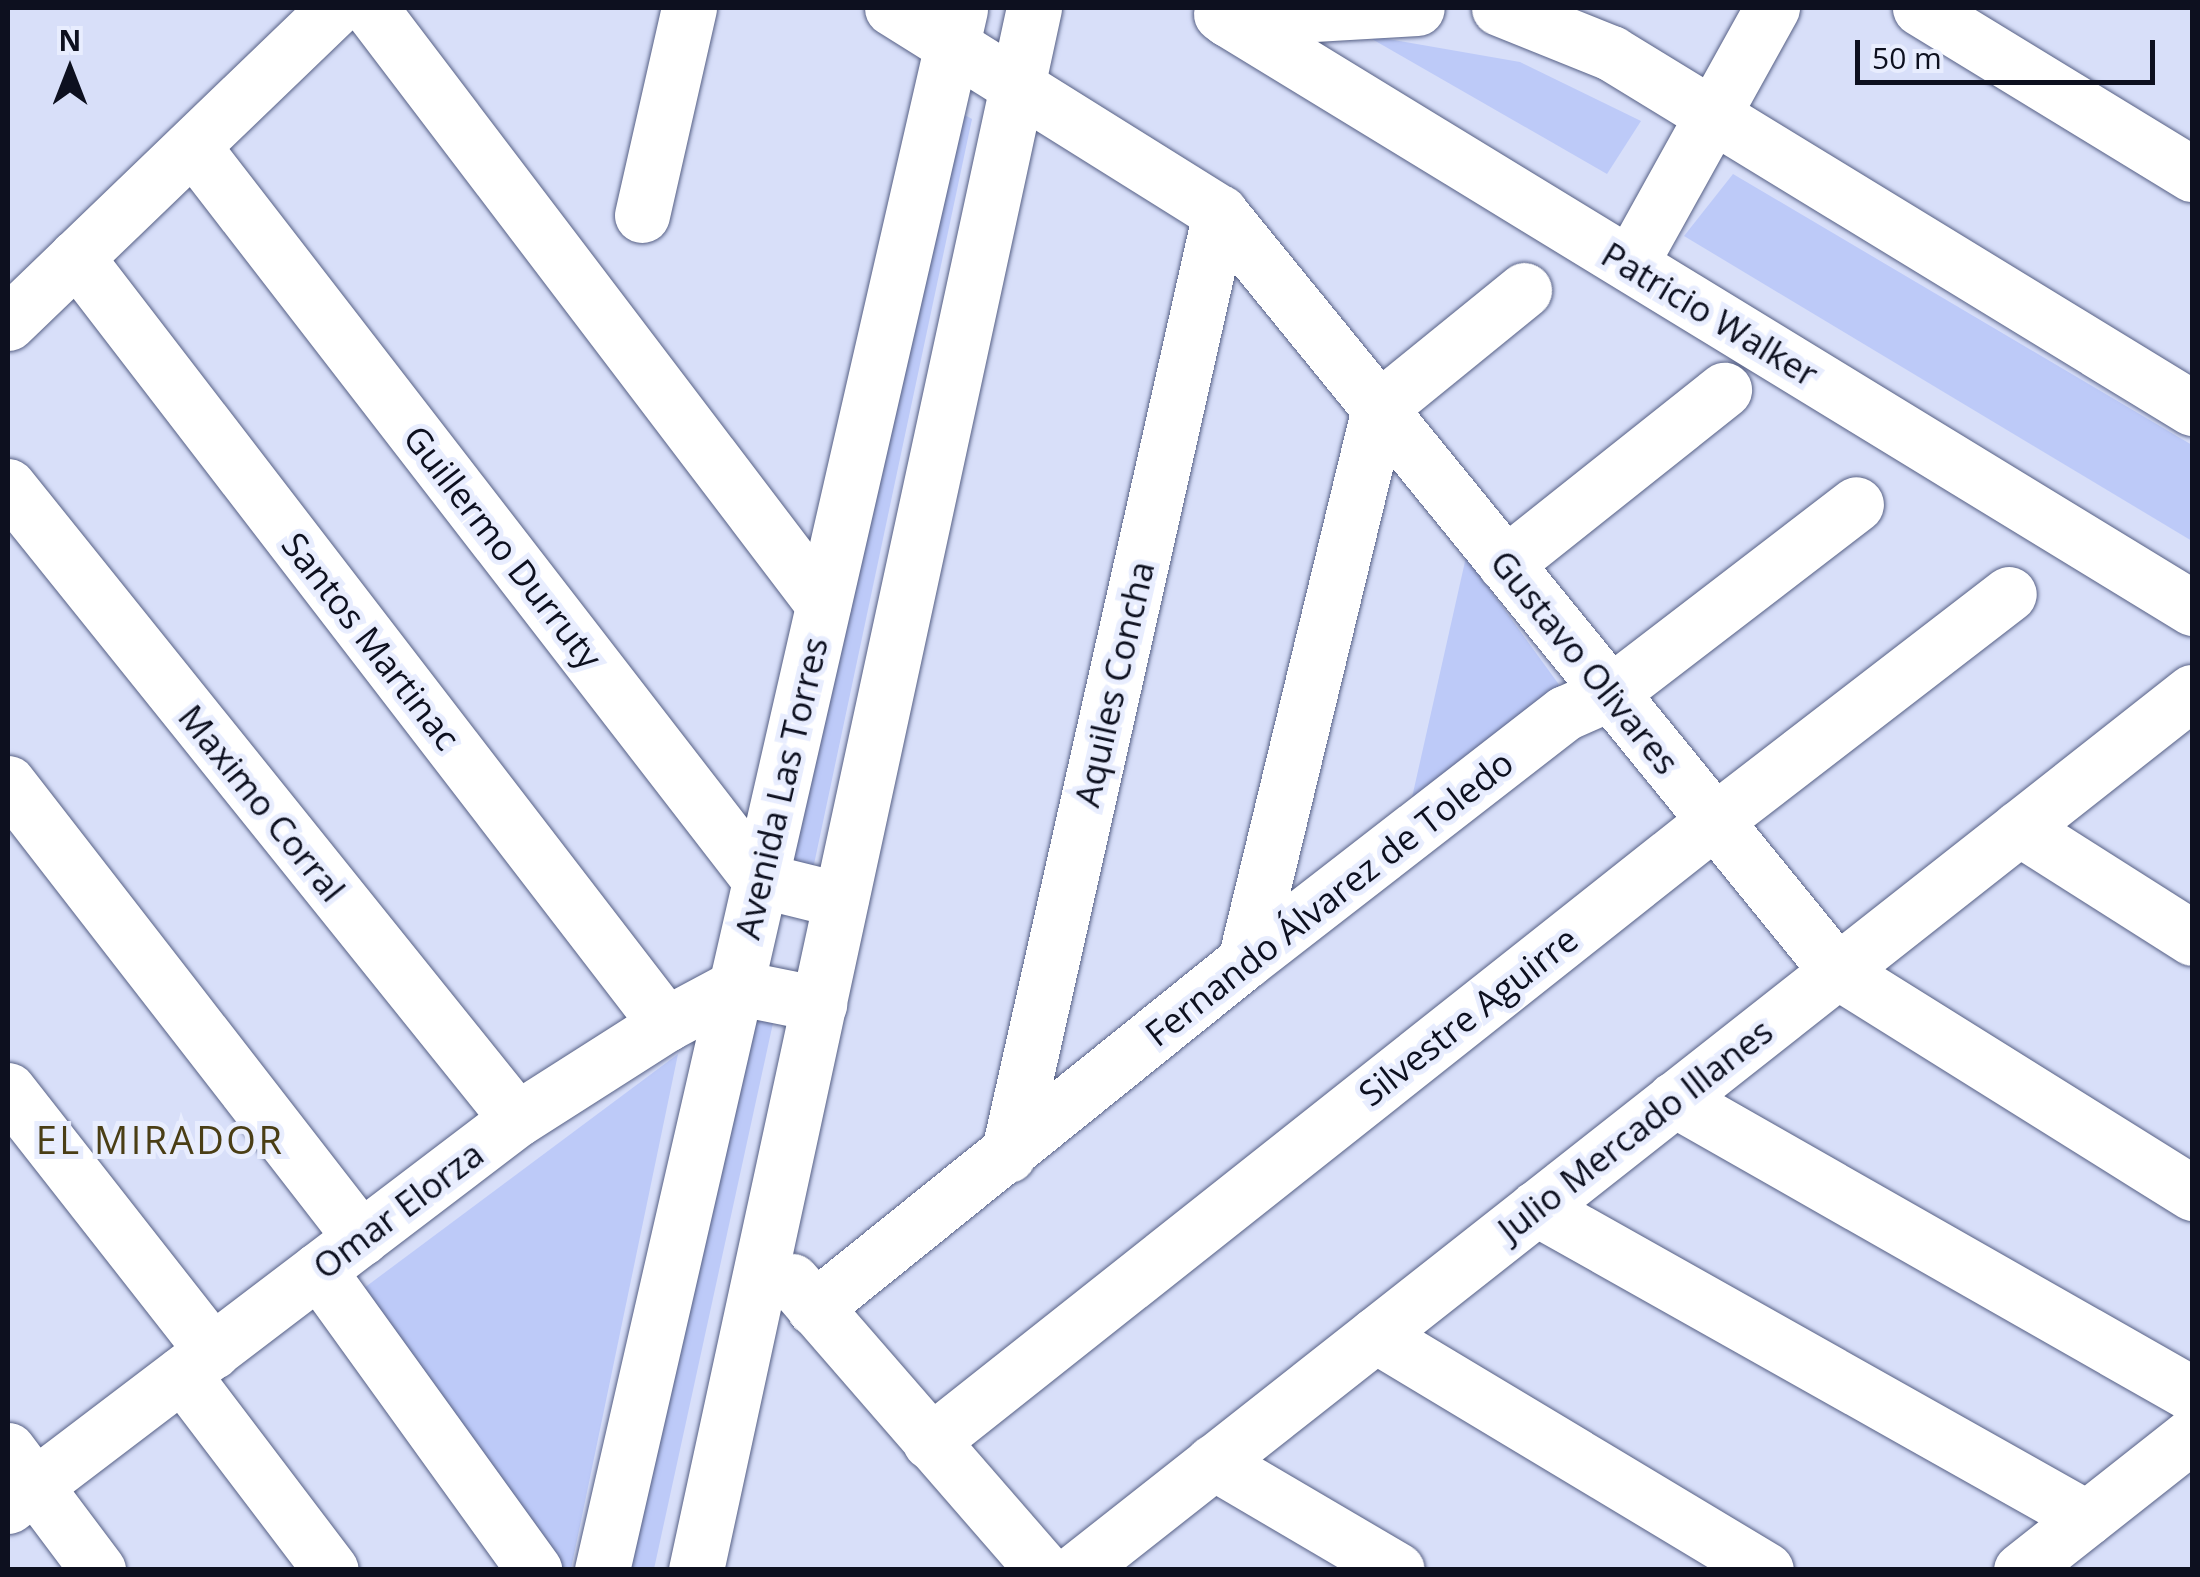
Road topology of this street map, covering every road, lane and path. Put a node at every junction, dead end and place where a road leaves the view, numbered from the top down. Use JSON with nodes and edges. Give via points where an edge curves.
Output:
{"nodes":[{"id":1,"x":335,"y":8,"type":"edge"},
{"id":2,"x":370,"y":8,"type":"edge"},
{"id":3,"x":689,"y":8,"type":"edge"},
{"id":4,"x":892,"y":8,"type":"edge"},
{"id":5,"x":1034,"y":8,"type":"edge"},
{"id":6,"x":1416,"y":8,"type":"edge"},
{"id":7,"x":1499,"y":8,"type":"edge"},
{"id":8,"x":1772,"y":8,"type":"edge"},
{"id":9,"x":1920,"y":8,"type":"edge"},
{"id":10,"x":1219,"y":13,"type":"edge"},
{"id":11,"x":956,"y":25,"type":"edge"},
{"id":12,"x":1019,"y":83,"type":"junction"},
{"id":13,"x":1710,"y":113,"type":"junction"},
{"id":14,"x":194,"y":148,"type":"junction"},
{"id":15,"x":2192,"y":174,"type":"edge"},
{"id":16,"x":1220,"y":213,"type":"junction"},
{"id":17,"x":642,"y":215,"type":"dead end"},
{"id":18,"x":76,"y":257,"type":"junction"},
{"id":19,"x":1630,"y":264,"type":"junction"},
{"id":20,"x":1524,"y":290,"type":"dead end"},
{"id":21,"x":8,"y":323,"type":"edge"},
{"id":22,"x":1724,"y":390,"type":"dead end"},
{"id":23,"x":1379,"y":408,"type":"junction"},
{"id":24,"x":2192,"y":408,"type":"edge"},
{"id":25,"x":8,"y":486,"type":"edge"},
{"id":26,"x":1856,"y":504,"type":"dead end"},
{"id":27,"x":1505,"y":564,"type":"junction"},
{"id":28,"x":2008,"y":594,"type":"dead end"},
{"id":29,"x":823,"y":604,"type":"junction"},
{"id":30,"x":2192,"y":608,"type":"edge"},
{"id":31,"x":1610,"y":692,"type":"junction"},
{"id":32,"x":2180,"y":719,"type":"edge"},
{"id":33,"x":8,"y":782,"type":"edge"},
{"id":34,"x":1714,"y":821,"type":"junction"},
{"id":35,"x":2019,"y":828,"type":"junction"},
{"id":36,"x":760,"y":880,"type":"junction"},
{"id":37,"x":841,"y":900,"type":"junction"},
{"id":38,"x":2192,"y":938,"type":"edge"},
{"id":39,"x":1246,"y":961,"type":"junction"},
{"id":40,"x":1836,"y":971,"type":"junction"},
{"id":41,"x":736,"y":987,"type":"junction"},
{"id":42,"x":819,"y":1004,"type":"junction"},
{"id":43,"x":666,"y":1024,"type":"junction"},
{"id":44,"x":8,"y":1090,"type":"edge"},
{"id":45,"x":1674,"y":1099,"type":"junction"},
{"id":46,"x":517,"y":1119,"type":"junction"},
{"id":47,"x":1008,"y":1155,"type":"junction"},
{"id":48,"x":2192,"y":1193,"type":"edge"},
{"id":49,"x":1536,"y":1208,"type":"junction"},
{"id":50,"x":361,"y":1238,"type":"junction"},
{"id":51,"x":765,"y":1250,"type":"junction"},
{"id":52,"x":318,"y":1270,"type":"junction"},
{"id":53,"x":814,"y":1308,"type":"junction"},
{"id":54,"x":1375,"y":1335,"type":"junction"},
{"id":55,"x":197,"y":1362,"type":"junction"},
{"id":56,"x":2192,"y":1394,"type":"edge"},
{"id":57,"x":2192,"y":1436,"type":"edge"},
{"id":58,"x":930,"y":1442,"type":"junction"},
{"id":59,"x":1213,"y":1462,"type":"junction"},
{"id":60,"x":17,"y":1480,"type":"edge"},
{"id":61,"x":2087,"y":1518,"type":"junction"},
{"id":62,"x":98,"y":1570,"type":"edge"},
{"id":63,"x":332,"y":1570,"type":"edge"},
{"id":64,"x":534,"y":1570,"type":"edge"},
{"id":65,"x":602,"y":1570,"type":"edge"},
{"id":66,"x":696,"y":1570,"type":"edge"},
{"id":67,"x":1042,"y":1570,"type":"edge"},
{"id":68,"x":1078,"y":1570,"type":"edge"},
{"id":69,"x":1397,"y":1570,"type":"edge"},
{"id":70,"x":1766,"y":1570,"type":"edge"},
{"id":71,"x":2021,"y":1570,"type":"edge"}],
"edges":[{"from":1,"to":14,"type":"street"},
{"from":2,"to":29,"type":"street"},
{"from":3,"to":17,"type":"street"},
{"from":4,"to":11,"type":"street","name":"Gustavo Olivares"},
{"from":5,"to":12,"type":"street"},
{"from":6,"to":10,"type":"street","name":"Patricio Walker"},
{"from":7,"to":13,"type":"street","via":[[1611,53]]},
{"from":8,"to":13,"type":"street"},
{"from":9,"to":15,"type":"street"},
{"from":10,"to":19,"type":"street","name":"Patricio Walker"},
{"from":11,"to":12,"type":"street","name":"Gustavo Olivares"},
{"from":11,"to":29,"type":"street","name":"Avenida Las Torres"},
{"from":12,"to":16,"type":"street","name":"Gustavo Olivares"},
{"from":12,"to":37,"type":"street"},
{"from":13,"to":19,"type":"street"},
{"from":13,"to":24,"type":"street"},
{"from":14,"to":18,"type":"street"},
{"from":14,"to":36,"type":"street","name":"Guillermo Durruty"},
{"from":16,"to":23,"type":"street","name":"Gustavo Olivares"},
{"from":16,"to":47,"type":"street","name":"Aquiles Concha"},
{"from":18,"to":21,"type":"street"},
{"from":18,"to":43,"type":"street","name":"Santos Martinac"},
{"from":19,"to":30,"type":"street","name":"Patricio Walker"},
{"from":20,"to":23,"type":"street"},
{"from":22,"to":27,"type":"street"},
{"from":23,"to":27,"type":"street","name":"Gustavo Olivares"},
{"from":23,"to":39,"type":"street"},
{"from":25,"to":46,"type":"street","name":"Maximo Corral"},
{"from":26,"to":31,"type":"street","name":"Fernando Álvarez de Toledo"},
{"from":27,"to":31,"type":"street","name":"Gustavo Olivares"},
{"from":28,"to":34,"type":"street","name":"Silvestre Aguirre"},
{"from":29,"to":36,"type":"street","name":"Avenida Las Torres"},
{"from":31,"to":34,"type":"street","name":"Gustavo Olivares"},
{"from":31,"to":39,"type":"street","name":"Fernando Álvarez de Toledo","via":[[1564,713]]},
{"from":32,"to":35,"type":"street","name":"Julio Mercado Illanes"},
{"from":33,"to":50,"type":"street"},
{"from":34,"to":40,"type":"street","name":"Gustavo Olivares"},
{"from":34,"to":58,"type":"street","name":"Silvestre Aguirre"},
{"from":35,"to":38,"type":"street"},
{"from":35,"to":40,"type":"street","name":"Julio Mercado Illanes"},
{"from":36,"to":37,"type":"street"},
{"from":36,"to":41,"type":"street","name":"Avenida Las Torres"},
{"from":37,"to":42,"type":"street"},
{"from":39,"to":47,"type":"street","name":"Fernando Álvarez de Toledo"},
{"from":40,"to":45,"type":"street","name":"Julio Mercado Illanes"},
{"from":40,"to":48,"type":"street","name":"Gustavo Olivares"},
{"from":41,"to":42,"type":"street"},
{"from":41,"to":43,"type":"street","name":"Omar Elorza"},
{"from":41,"to":65,"type":"street","name":"Avenida Las Torres"},
{"from":42,"to":51,"type":"street"},
{"from":43,"to":46,"type":"street","name":"Omar Elorza"},
{"from":44,"to":55,"type":"street"},
{"from":45,"to":49,"type":"street","name":"Julio Mercado Illanes"},
{"from":45,"to":56,"type":"street"},
{"from":46,"to":50,"type":"street","name":"Omar Elorza"},
{"from":47,"to":53,"type":"street","name":"Fernando Álvarez de Toledo"},
{"from":49,"to":54,"type":"street","name":"Julio Mercado Illanes"},
{"from":49,"to":61,"type":"street"},
{"from":50,"to":52,"type":"street","name":"Omar Elorza"},
{"from":51,"to":53,"type":"street"},
{"from":51,"to":66,"type":"street"},
{"from":52,"to":55,"type":"street","name":"Omar Elorza"},
{"from":52,"to":64,"type":"street"},
{"from":53,"to":58,"type":"street"},
{"from":54,"to":59,"type":"street","name":"Julio Mercado Illanes"},
{"from":54,"to":70,"type":"street"},
{"from":55,"to":60,"type":"street","name":"Omar Elorza"},
{"from":55,"to":63,"type":"street"},
{"from":57,"to":61,"type":"street"},
{"from":58,"to":67,"type":"street"},
{"from":59,"to":68,"type":"street","name":"Julio Mercado Illanes"},
{"from":59,"to":69,"type":"street"},
{"from":60,"to":62,"type":"street"},
{"from":61,"to":71,"type":"street"}]}
